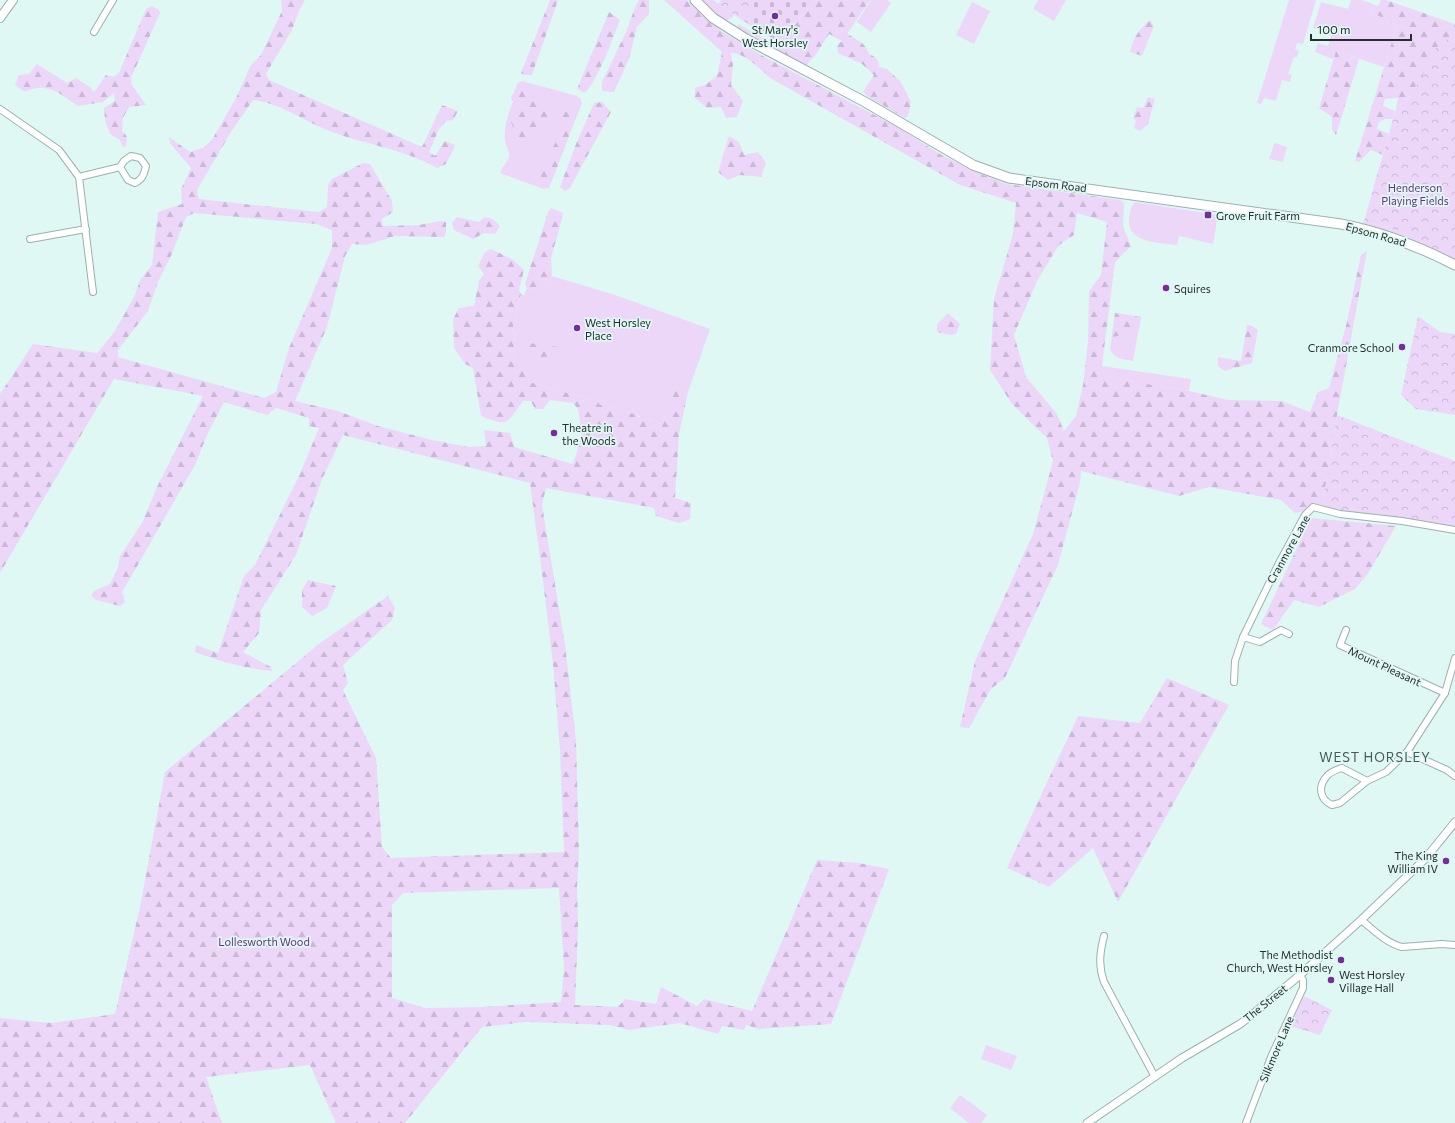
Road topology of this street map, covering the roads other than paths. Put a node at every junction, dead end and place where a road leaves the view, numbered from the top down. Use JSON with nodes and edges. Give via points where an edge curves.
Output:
{"nodes":[{"id":1,"x":12,"y":0,"type":"edge"},
{"id":2,"x":113,"y":0,"type":"edge"},
{"id":3,"x":695,"y":0,"type":"edge"},
{"id":4,"x":0,"y":18,"type":"edge"},
{"id":5,"x":94,"y":32,"type":"dead end"},
{"id":6,"x":0,"y":109,"type":"edge"},
{"id":7,"x":120,"y":167,"type":"junction"},
{"id":8,"x":79,"y":177,"type":"junction"},
{"id":9,"x":86,"y":229,"type":"junction"},
{"id":10,"x":30,"y":239,"type":"dead end"},
{"id":11,"x":1455,"y":265,"type":"edge"},
{"id":12,"x":93,"y":292,"type":"dead end"},
{"id":13,"x":1455,"y":530,"type":"edge"},
{"id":14,"x":1346,"y":630,"type":"dead end"},
{"id":15,"x":1289,"y":634,"type":"dead end"},
{"id":16,"x":1244,"y":637,"type":"junction"},
{"id":17,"x":1455,"y":658,"type":"edge"},
{"id":18,"x":1234,"y":682,"type":"dead end"},
{"id":19,"x":1445,"y":693,"type":"junction"},
{"id":20,"x":1407,"y":752,"type":"junction"},
{"id":21,"x":1455,"y":776,"type":"edge"},
{"id":22,"x":1367,"y":781,"type":"junction"},
{"id":23,"x":1455,"y":822,"type":"edge"},
{"id":24,"x":1361,"y":920,"type":"junction"},
{"id":25,"x":1104,"y":936,"type":"dead end"},
{"id":26,"x":1455,"y":945,"type":"edge"},
{"id":27,"x":1300,"y":975,"type":"junction"},
{"id":28,"x":1154,"y":1077,"type":"junction"},
{"id":29,"x":1088,"y":1123,"type":"edge"},
{"id":30,"x":1246,"y":1123,"type":"edge"}],
"edges":[{"from":1,"to":4,"type":"main road"},
{"from":2,"to":5,"type":"street"},
{"from":3,"to":11,"type":"main road","name":"Epsom Road","via":[[713,18],[746,40],[864,102],[973,165],[1009,178],[1341,224],[1396,238]]},
{"from":6,"to":8,"type":"street","via":[[59,150]]},
{"from":7,"to":7,"type":"street","via":[[131,156],[140,158],[146,166],[144,175],[135,183],[128,180]]},
{"from":7,"to":8,"type":"street"},
{"from":8,"to":9,"type":"street"},
{"from":9,"to":10,"type":"street"},
{"from":9,"to":12,"type":"street"},
{"from":13,"to":16,"type":"street","name":"Cranmore Lane","via":[[1340,514],[1313,507],[1278,565]]},
{"from":14,"to":19,"type":"street","name":"Mount Pleasant","via":[[1340,645]]},
{"from":15,"to":16,"type":"street","via":[[1281,630],[1260,642]]},
{"from":16,"to":18,"type":"street","name":"Cranmore Lane","via":[[1236,661]]},
{"from":17,"to":19,"type":"street"},
{"from":19,"to":20,"type":"street"},
{"from":20,"to":21,"type":"street"},
{"from":20,"to":22,"type":"street","via":[[1386,772]]},
{"from":22,"to":22,"type":"street","via":[[1340,803],[1332,805],[1325,802],[1321,796],[1326,776],[1342,768]]},
{"from":23,"to":24,"type":"street","name":"The Street","via":[[1425,859]]},
{"from":24,"to":26,"type":"street","via":[[1383,937],[1402,947]]},
{"from":24,"to":27,"type":"street","name":"The Street"},
{"from":25,"to":28,"type":"street","via":[[1099,962],[1100,971]]},
{"from":27,"to":28,"type":"street","name":"The Street","via":[[1240,1024]]},
{"from":27,"to":30,"type":"street","name":"Silkmore Lane","via":[[1303,988],[1271,1057]]},
{"from":28,"to":29,"type":"street","name":"The Street"}]}
